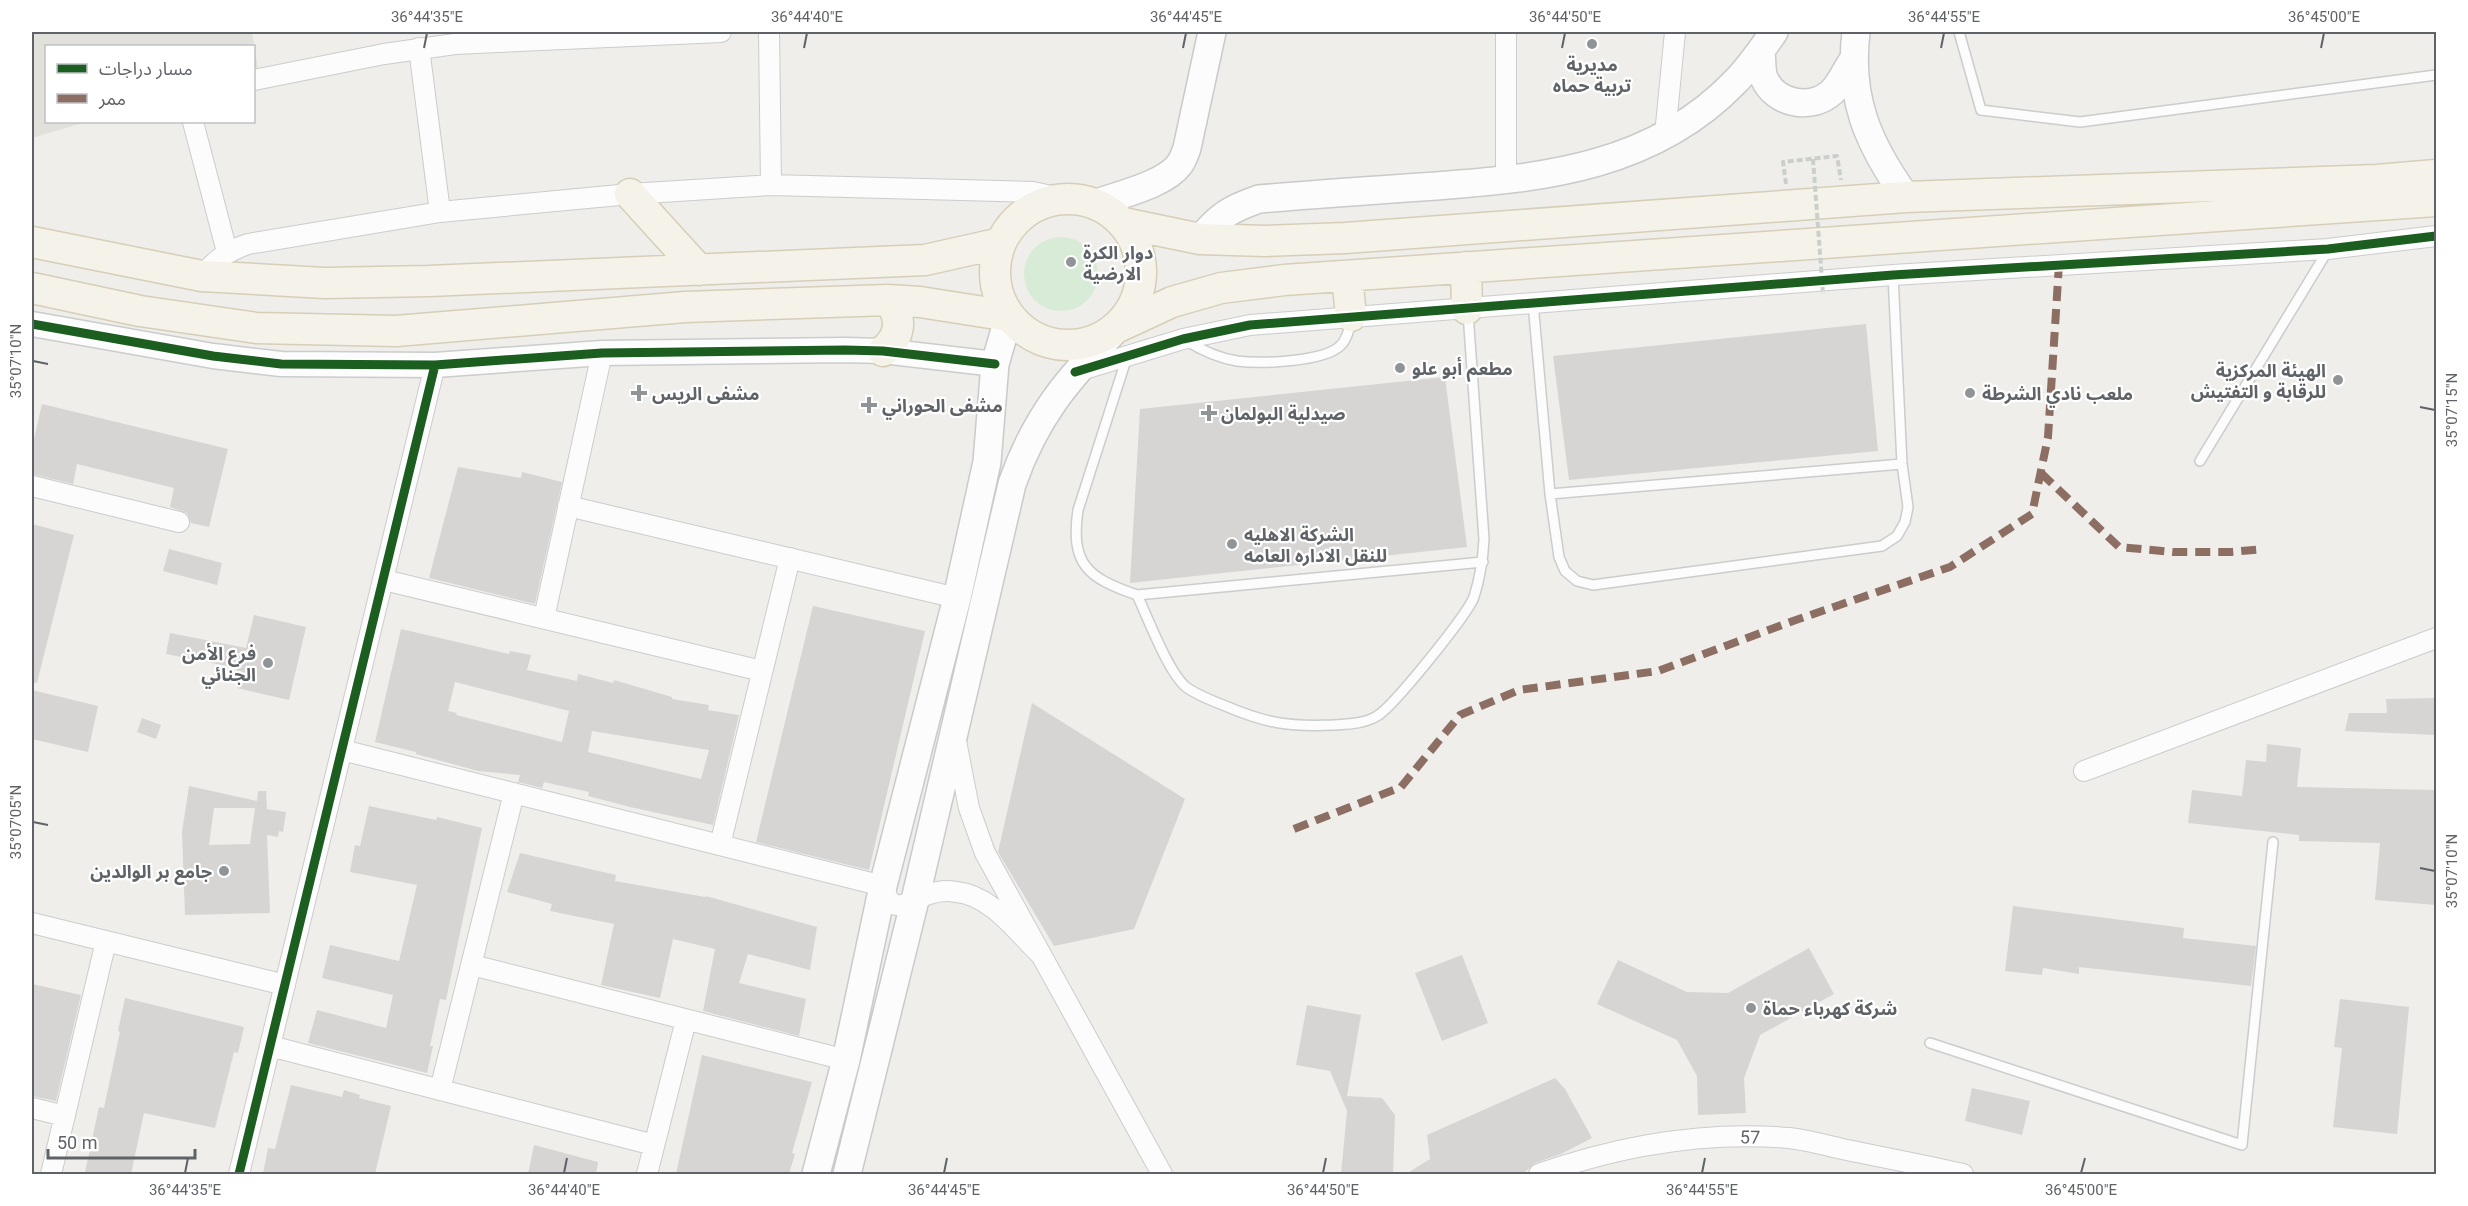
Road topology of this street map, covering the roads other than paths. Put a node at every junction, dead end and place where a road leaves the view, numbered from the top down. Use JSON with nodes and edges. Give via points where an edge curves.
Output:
{"nodes":[{"id":1,"x":720,"y":32,"type":"edge"},
{"id":2,"x":769,"y":32,"type":"edge"},
{"id":3,"x":1212,"y":32,"type":"edge"},
{"id":4,"x":1506,"y":32,"type":"edge"},
{"id":5,"x":1675,"y":32,"type":"edge"},
{"id":6,"x":1856,"y":32,"type":"edge"},
{"id":7,"x":1959,"y":32,"type":"edge"},
{"id":8,"x":631,"y":33,"type":"edge"},
{"id":9,"x":1768,"y":41,"type":"edge"},
{"id":10,"x":419,"y":48,"type":"junction"},
{"id":11,"x":1852,"y":60,"type":"junction"},
{"id":12,"x":2436,"y":75,"type":"edge"},
{"id":13,"x":255,"y":80,"type":"edge"},
{"id":14,"x":193,"y":123,"type":"edge"},
{"id":15,"x":1665,"y":135,"type":"junction"},
{"id":16,"x":2436,"y":175,"type":"edge"},
{"id":17,"x":1506,"y":181,"type":"junction"},
{"id":18,"x":771,"y":185,"type":"junction"},
{"id":19,"x":630,"y":194,"type":"junction"},
{"id":20,"x":1906,"y":197,"type":"junction"},
{"id":21,"x":1064,"y":199,"type":"junction"},
{"id":22,"x":2436,"y":201,"type":"edge"},
{"id":23,"x":1094,"y":204,"type":"junction"},
{"id":24,"x":440,"y":212,"type":"junction"},
{"id":25,"x":1123,"y":223,"type":"junction"},
{"id":26,"x":2436,"y":237,"type":"edge"},
{"id":27,"x":1200,"y":239,"type":"junction"},
{"id":28,"x":32,"y":242,"type":"edge"},
{"id":29,"x":1001,"y":243,"type":"junction"},
{"id":30,"x":2328,"y":249,"type":"junction"},
{"id":31,"x":227,"y":252,"type":"junction"},
{"id":32,"x":1466,"y":267,"type":"junction"},
{"id":33,"x":699,"y":270,"type":"junction"},
{"id":34,"x":1893,"y":275,"type":"junction"},
{"id":35,"x":202,"y":276,"type":"junction"},
{"id":36,"x":1347,"y":276,"type":"junction"},
{"id":37,"x":32,"y":288,"type":"edge"},
{"id":38,"x":888,"y":300,"type":"junction"},
{"id":39,"x":1533,"y":303,"type":"junction"},
{"id":40,"x":1467,"y":309,"type":"junction"},
{"id":41,"x":1009,"y":316,"type":"junction"},
{"id":42,"x":1351,"y":316,"type":"junction"},
{"id":43,"x":32,"y":324,"type":"edge"},
{"id":44,"x":1118,"y":327,"type":"junction"},
{"id":45,"x":1183,"y":339,"type":"junction"},
{"id":46,"x":883,"y":351,"type":"junction"},
{"id":47,"x":602,"y":353,"type":"junction"},
{"id":48,"x":1127,"y":357,"type":"junction"},
{"id":49,"x":995,"y":364,"type":"junction"},
{"id":50,"x":435,"y":365,"type":"junction"},
{"id":51,"x":1075,"y":372,"type":"junction"},
{"id":52,"x":2200,"y":461,"type":"dead end"},
{"id":53,"x":1902,"y":464,"type":"junction"},
{"id":54,"x":32,"y":486,"type":"edge"},
{"id":55,"x":1550,"y":494,"type":"junction"},
{"id":56,"x":568,"y":506,"type":"junction"},
{"id":57,"x":179,"y":522,"type":"dead end"},
{"id":58,"x":790,"y":558,"type":"junction"},
{"id":59,"x":1483,"y":562,"type":"junction"},
{"id":60,"x":384,"y":580,"type":"junction"},
{"id":61,"x":1137,"y":595,"type":"junction"},
{"id":62,"x":957,"y":598,"type":"junction"},
{"id":63,"x":544,"y":618,"type":"junction"},
{"id":64,"x":2436,"y":638,"type":"edge"},
{"id":65,"x":762,"y":671,"type":"junction"},
{"id":66,"x":955,"y":732,"type":"junction"},
{"id":67,"x":342,"y":750,"type":"junction"},
{"id":68,"x":2084,"y":771,"type":"dead end"},
{"id":69,"x":514,"y":793,"type":"junction"},
{"id":70,"x":2273,"y":842,"type":"dead end"},
{"id":71,"x":720,"y":845,"type":"junction"},
{"id":72,"x":883,"y":886,"type":"junction"},
{"id":73,"x":915,"y":900,"type":"junction"},
{"id":74,"x":32,"y":923,"type":"edge"},
{"id":75,"x":106,"y":941,"type":"junction"},
{"id":76,"x":1040,"y":954,"type":"junction"},
{"id":77,"x":472,"y":965,"type":"junction"},
{"id":78,"x":285,"y":985,"type":"junction"},
{"id":79,"x":686,"y":1020,"type":"junction"},
{"id":80,"x":1930,"y":1043,"type":"dead end"},
{"id":81,"x":270,"y":1046,"type":"junction"},
{"id":82,"x":846,"y":1060,"type":"junction"},
{"id":83,"x":440,"y":1090,"type":"junction"},
{"id":84,"x":32,"y":1108,"type":"edge"},
{"id":85,"x":65,"y":1116,"type":"junction"},
{"id":86,"x":654,"y":1145,"type":"junction"},
{"id":87,"x":1937,"y":1172,"type":"edge"},
{"id":88,"x":51,"y":1174,"type":"edge"},
{"id":89,"x":238,"y":1174,"type":"edge"},
{"id":90,"x":647,"y":1174,"type":"edge"},
{"id":91,"x":816,"y":1174,"type":"edge"},
{"id":92,"x":847,"y":1174,"type":"edge"},
{"id":93,"x":1162,"y":1174,"type":"edge"},
{"id":94,"x":1539,"y":1174,"type":"edge"},
{"id":95,"x":1963,"y":1174,"type":"edge"}],
"edges":[{"from":1,"to":8,"type":"street"},
{"from":2,"to":18,"type":"street"},
{"from":3,"to":23,"type":"main road","via":[[1187,148],[1180,164],[1170,175],[1153,183]]},
{"from":4,"to":17,"type":"street"},
{"from":5,"to":15,"type":"street"},
{"from":6,"to":11,"type":"main road"},
{"from":7,"to":12,"type":"lane","via":[[1981,110],[2080,122]]},
{"from":8,"to":10,"type":"street"},
{"from":9,"to":11,"type":"main road","via":[[1763,76],[1770,88],[1794,102],[1815,101],[1833,91]]},
{"from":9,"to":15,"type":"main road","via":[[1735,82]]},
{"from":10,"to":13,"type":"street"},
{"from":10,"to":24,"type":"street"},
{"from":11,"to":20,"type":"main road","via":[[1857,97],[1868,133],[1884,166]]},
{"from":14,"to":31,"type":"street"},
{"from":15,"to":17,"type":"main road","via":[[1588,167]]},
{"from":16,"to":20,"type":"main road"},
{"from":17,"to":27,"type":"main road","via":[[1259,199],[1234,207],[1216,219]]},
{"from":18,"to":19,"type":"street"},
{"from":18,"to":21,"type":"street","via":[[1033,192]]},
{"from":19,"to":24,"type":"street"},
{"from":19,"to":33,"type":"main road"},
{"from":20,"to":27,"type":"main road","via":[[1345,238]]},
{"from":21,"to":23,"type":"main road"},
{"from":21,"to":29,"type":"main road","via":[[1026,212],[1011,225]]},
{"from":22,"to":32,"type":"main road"},
{"from":23,"to":25,"type":"main road"},
{"from":24,"to":31,"type":"street","via":[[248,244]]},
{"from":25,"to":27,"type":"main road"},
{"from":25,"to":44,"type":"main road","via":[[1136,242],[1142,265],[1132,309]]},
{"from":26,"to":30,"type":"street"},
{"from":28,"to":35,"type":"main road"},
{"from":29,"to":33,"type":"main road","via":[[925,260]]},
{"from":29,"to":41,"type":"main road","via":[[995,261],[995,280],[999,299]]},
{"from":30,"to":34,"type":"street"},
{"from":30,"to":52,"type":"lane"},
{"from":31,"to":35,"type":"street"},
{"from":32,"to":36,"type":"main road"},
{"from":32,"to":40,"type":"main road"},
{"from":33,"to":35,"type":"main road","via":[[325,283]]},
{"from":34,"to":39,"type":"street"},
{"from":34,"to":53,"type":"lane"},
{"from":36,"to":42,"type":"main road"},
{"from":36,"to":44,"type":"main road","via":[[1221,288],[1172,302]]},
{"from":37,"to":38,"type":"main road","via":[[256,328],[361,330],[685,308]]},
{"from":38,"to":41,"type":"main road"},
{"from":38,"to":46,"type":"main road","via":[[897,314],[898,331]]},
{"from":39,"to":40,"type":"street"},
{"from":39,"to":55,"type":"lane"},
{"from":40,"to":42,"type":"street"},
{"from":40,"to":59,"type":"lane"},
{"from":41,"to":44,"type":"main road","via":[[1026,333],[1049,344],[1073,346],[1097,340]]},
{"from":41,"to":49,"type":"main road"},
{"from":42,"to":45,"type":"street","via":[[1250,325]]},
{"from":42,"to":45,"type":"lane","via":[[1341,346],[1315,357],[1236,361]]},
{"from":43,"to":50,"type":"street","via":[[281,364]]},
{"from":44,"to":51,"type":"main road"},
{"from":45,"to":48,"type":"street"},
{"from":46,"to":47,"type":"street"},
{"from":46,"to":49,"type":"street"},
{"from":47,"to":50,"type":"street"},
{"from":47,"to":56,"type":"street"},
{"from":48,"to":51,"type":"street"},
{"from":48,"to":61,"type":"lane","via":[[1078,510],[1075,531],[1077,552],[1090,573]]},
{"from":49,"to":62,"type":"main road","via":[[987,462]]},
{"from":50,"to":60,"type":"street"},
{"from":51,"to":66,"type":"main road","via":[[1031,436],[1012,484]]},
{"from":53,"to":55,"type":"lane"},
{"from":53,"to":55,"type":"lane","via":[[1908,507],[1905,522],[1897,536],[1882,546],[1593,585],[1577,581],[1565,571],[1559,557]]},
{"from":54,"to":57,"type":"street"},
{"from":56,"to":58,"type":"street"},
{"from":56,"to":63,"type":"street"},
{"from":58,"to":62,"type":"street"},
{"from":58,"to":65,"type":"street"},
{"from":59,"to":61,"type":"lane"},
{"from":59,"to":61,"type":"lane","via":[[1473,599],[1454,627],[1391,705],[1377,717],[1359,723],[1298,727],[1276,724],[1202,696],[1185,686],[1172,669]]},
{"from":60,"to":63,"type":"street"},
{"from":60,"to":67,"type":"street"},
{"from":62,"to":72,"type":"main road"},
{"from":63,"to":65,"type":"street"},
{"from":64,"to":68,"type":"street"},
{"from":65,"to":71,"type":"street"},
{"from":66,"to":73,"type":"main road"},
{"from":66,"to":76,"type":"street","via":[[963,786],[976,831]]},
{"from":67,"to":69,"type":"street"},
{"from":67,"to":78,"type":"street"},
{"from":69,"to":71,"type":"street"},
{"from":69,"to":77,"type":"street"},
{"from":70,"to":80,"type":"lane","via":[[2242,1145]]},
{"from":71,"to":72,"type":"street"},
{"from":72,"to":73,"type":"street","via":[[886,898],[893,904]]},
{"from":72,"to":82,"type":"main road"},
{"from":73,"to":76,"type":"street","via":[[938,891],[970,894],[993,908]]},
{"from":73,"to":92,"type":"main road"},
{"from":74,"to":75,"type":"street"},
{"from":75,"to":78,"type":"street"},
{"from":75,"to":85,"type":"street"},
{"from":76,"to":93,"type":"street"},
{"from":77,"to":79,"type":"street"},
{"from":77,"to":83,"type":"street"},
{"from":78,"to":81,"type":"street"},
{"from":79,"to":82,"type":"street"},
{"from":79,"to":86,"type":"street"},
{"from":81,"to":83,"type":"street"},
{"from":81,"to":89,"type":"street"},
{"from":82,"to":91,"type":"main road"},
{"from":83,"to":86,"type":"street"},
{"from":84,"to":85,"type":"street"},
{"from":85,"to":88,"type":"street"},
{"from":86,"to":90,"type":"street"},
{"from":87,"to":94,"type":"street","name":"57","via":[[1791,1138],[1754,1136],[1641,1146]]},
{"from":87,"to":95,"type":"street","name":"57"}]}
